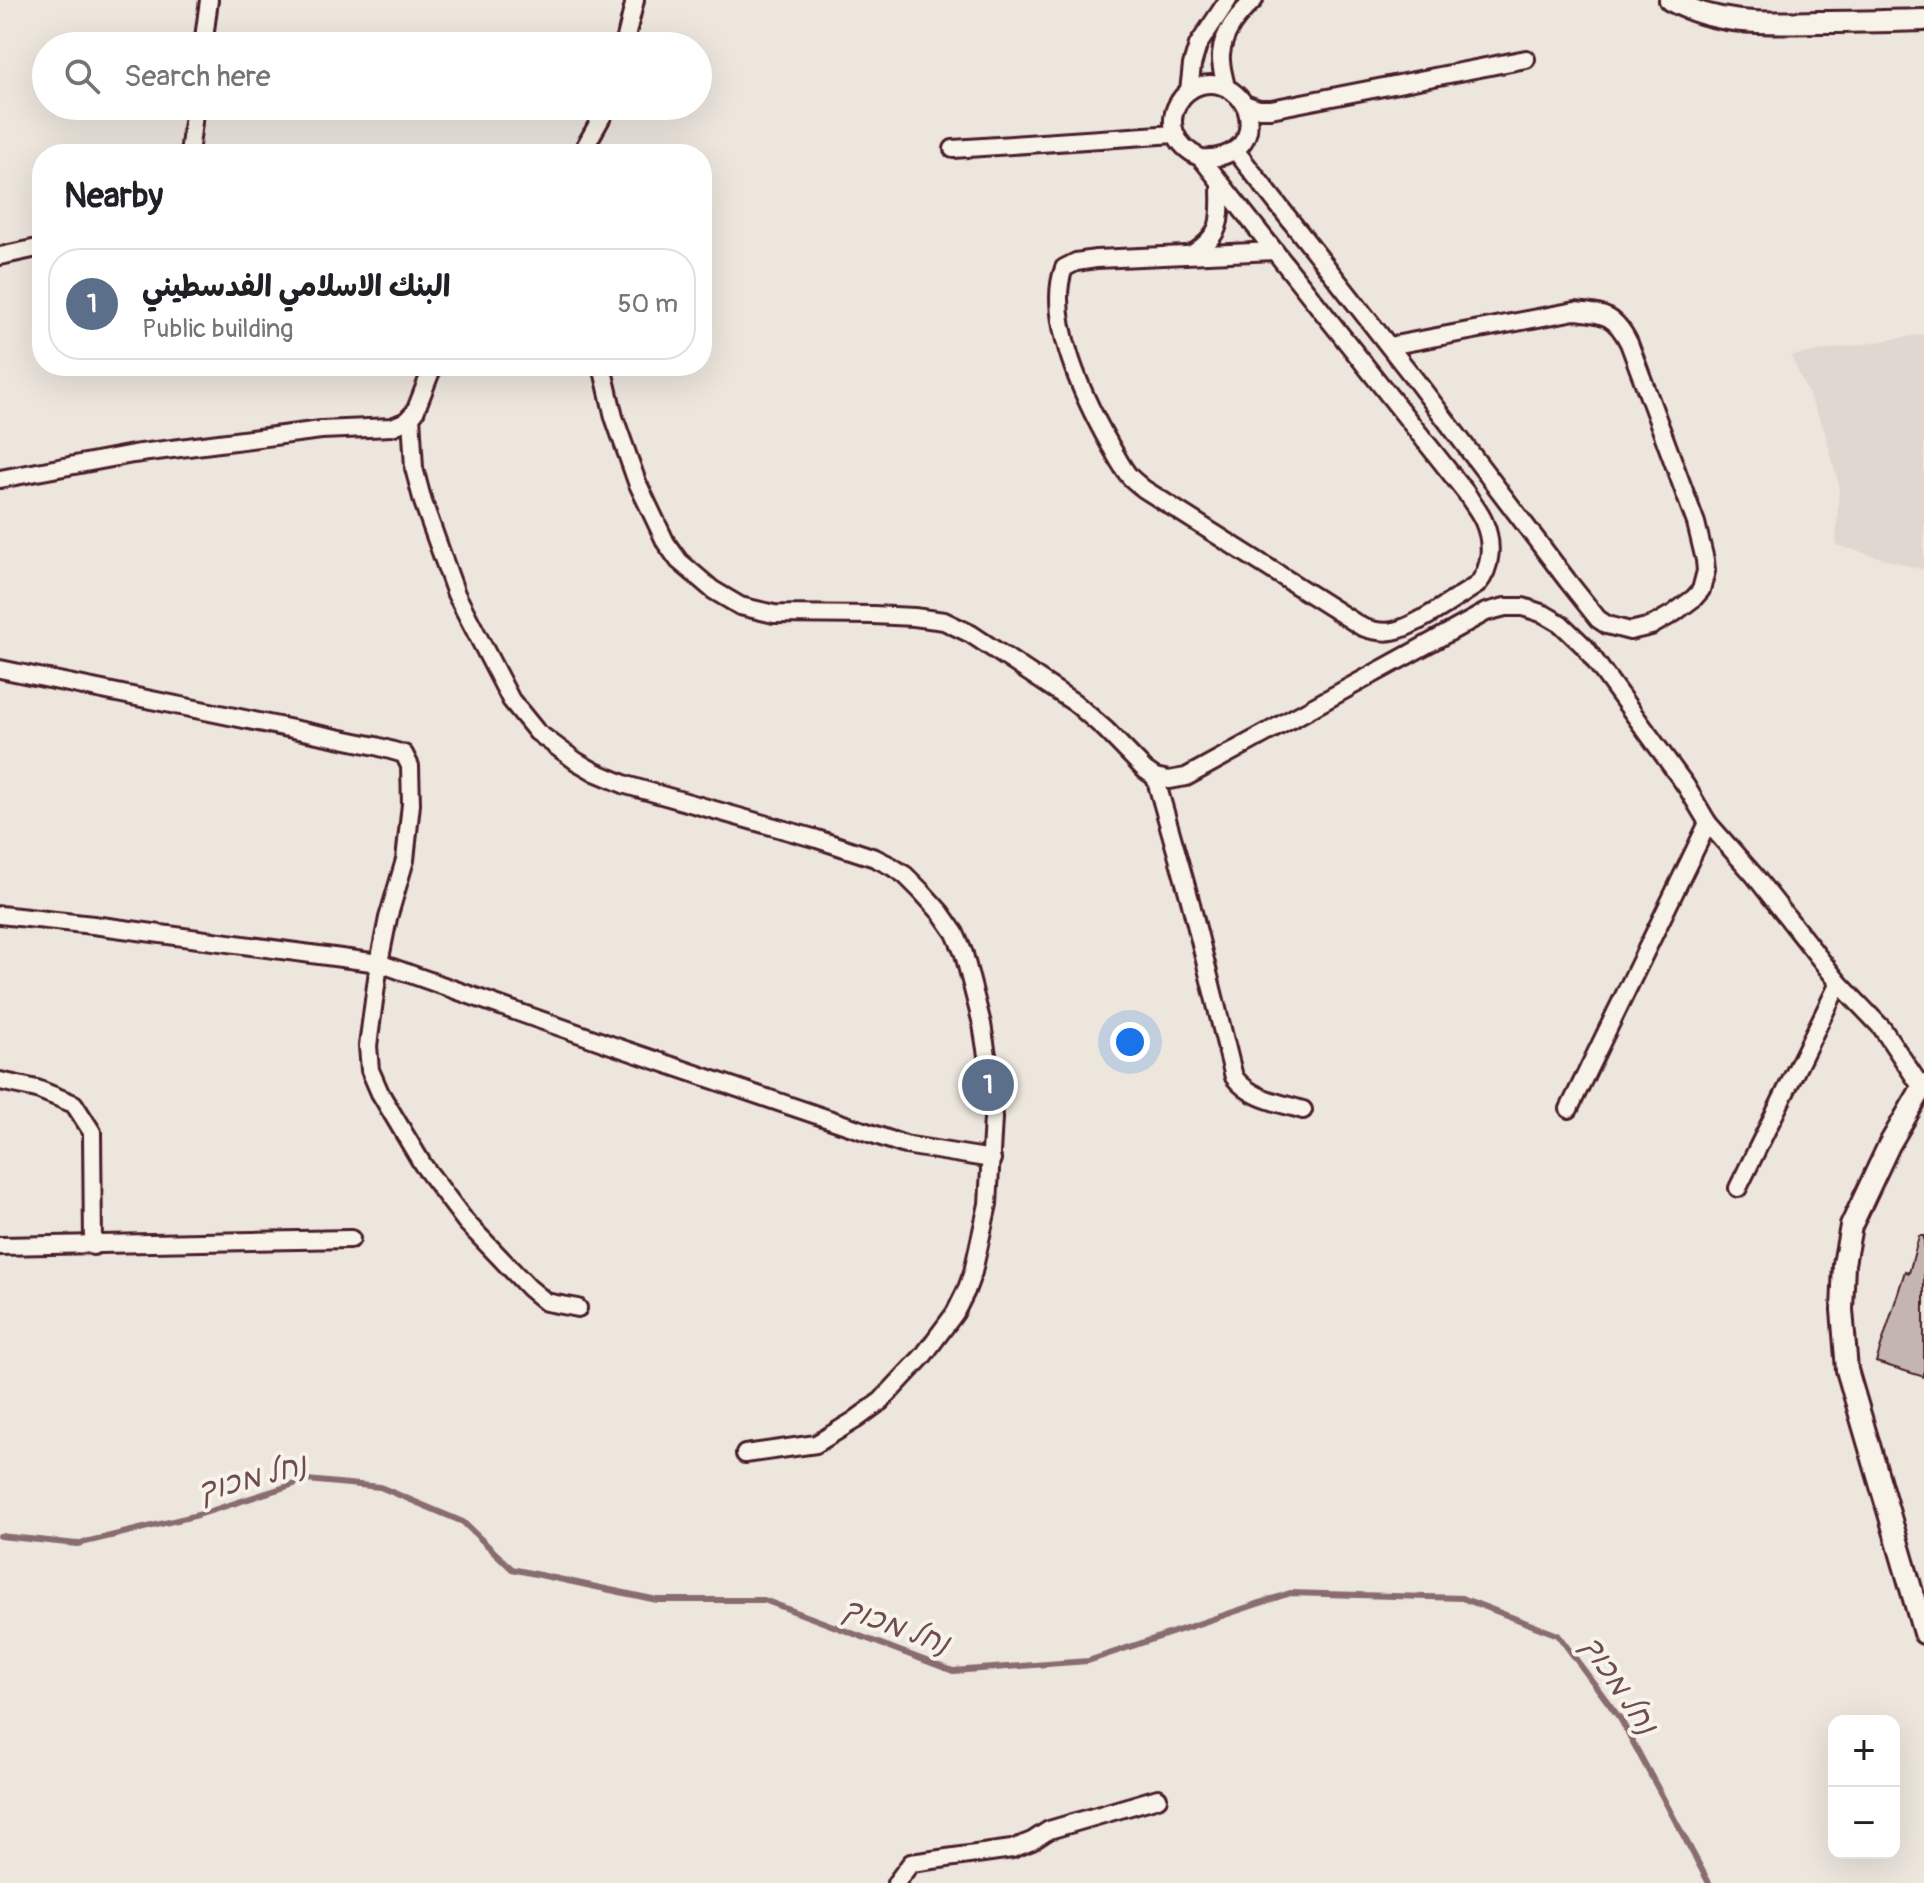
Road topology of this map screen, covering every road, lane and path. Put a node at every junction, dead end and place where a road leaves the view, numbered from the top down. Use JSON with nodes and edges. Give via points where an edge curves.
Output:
{"nodes":[{"id":1,"x":209,"y":0,"type":"edge"},
{"id":2,"x":635,"y":0,"type":"edge"},
{"id":3,"x":1228,"y":0,"type":"edge"},
{"id":4,"x":1254,"y":0,"type":"edge"},
{"id":5,"x":1670,"y":0,"type":"edge"},
{"id":6,"x":1924,"y":20,"type":"edge"},
{"id":7,"x":205,"y":32,"type":"edge"},
{"id":8,"x":627,"y":32,"type":"edge"},
{"id":9,"x":1526,"y":59,"type":"dead end"},
{"id":10,"x":1226,"y":87,"type":"junction"},
{"id":11,"x":1189,"y":91,"type":"junction"},
{"id":12,"x":1244,"y":104,"type":"junction"},
{"id":13,"x":193,"y":120,"type":"edge"},
{"id":14,"x":600,"y":120,"type":"edge"},
{"id":15,"x":1175,"y":134,"type":"junction"},
{"id":16,"x":190,"y":144,"type":"edge"},
{"id":17,"x":587,"y":144,"type":"edge"},
{"id":18,"x":953,"y":149,"type":"dead end"},
{"id":19,"x":1235,"y":150,"type":"junction"},
{"id":20,"x":1201,"y":158,"type":"junction"},
{"id":21,"x":1220,"y":183,"type":"junction"},
{"id":22,"x":32,"y":249,"type":"edge"},
{"id":23,"x":1275,"y":251,"type":"junction"},
{"id":24,"x":1190,"y":255,"type":"junction"},
{"id":25,"x":0,"y":256,"type":"edge"},
{"id":26,"x":1389,"y":346,"type":"junction"},
{"id":27,"x":429,"y":376,"type":"edge"},
{"id":28,"x":603,"y":376,"type":"edge"},
{"id":29,"x":411,"y":416,"type":"junction"},
{"id":30,"x":0,"y":479,"type":"edge"},
{"id":31,"x":0,"y":669,"type":"edge"},
{"id":32,"x":1155,"y":777,"type":"junction"},
{"id":33,"x":1708,"y":823,"type":"junction"},
{"id":34,"x":0,"y":915,"type":"edge"},
{"id":35,"x":379,"y":963,"type":"junction"},
{"id":36,"x":1839,"y":983,"type":"junction"},
{"id":37,"x":0,"y":1081,"type":"edge"},
{"id":38,"x":1923,"y":1087,"type":"edge"},
{"id":39,"x":1569,"y":1109,"type":"dead end"},
{"id":40,"x":1303,"y":1110,"type":"dead end"},
{"id":41,"x":992,"y":1159,"type":"junction"},
{"id":42,"x":1738,"y":1188,"type":"dead end"},
{"id":43,"x":351,"y":1239,"type":"dead end"},
{"id":44,"x":0,"y":1246,"type":"edge"},
{"id":45,"x":93,"y":1246,"type":"junction"},
{"id":46,"x":578,"y":1308,"type":"dead end"},
{"id":47,"x":745,"y":1454,"type":"dead end"},
{"id":48,"x":1924,"y":1633,"type":"edge"},
{"id":49,"x":1158,"y":1798,"type":"dead end"},
{"id":50,"x":896,"y":1883,"type":"edge"}],
"edges":[{"from":1,"to":7,"type":"street"},
{"from":2,"to":8,"type":"street"},
{"from":3,"to":11,"type":"street","via":[[1198,45]]},
{"from":4,"to":10,"type":"street","via":[[1228,33],[1221,55]]},
{"from":5,"to":6,"type":"street","via":[[1704,15],[1760,24]]},
{"from":9,"to":12,"type":"street","via":[[1271,109]]},
{"from":10,"to":11,"type":"street","via":[[1200,85]]},
{"from":10,"to":12,"type":"street"},
{"from":11,"to":15,"type":"street","via":[[1174,111]]},
{"from":12,"to":19,"type":"street","via":[[1248,129]]},
{"from":13,"to":16,"type":"street"},
{"from":14,"to":17,"type":"street"},
{"from":15,"to":18,"type":"street"},
{"from":15,"to":20,"type":"street","via":[[1181,145]]},
{"from":19,"to":20,"type":"street","via":[[1225,157]]},
{"from":19,"to":26,"type":"street"},
{"from":20,"to":21,"type":"street"},
{"from":21,"to":23,"type":"street"},
{"from":21,"to":24,"type":"street","via":[[1220,222],[1206,244]]},
{"from":22,"to":25,"type":"street"},
{"from":23,"to":24,"type":"street"},
{"from":23,"to":24,"type":"street","via":[[1484,521],[1490,543],[1483,578],[1393,631],[1362,627],[1144,489],[1119,461],[1091,411],[1069,354],[1058,303],[1064,268],[1096,259]]},
{"from":26,"to":26,"type":"street","via":[[1598,619],[1630,631],[1651,626],[1701,590],[1706,571],[1696,523],[1621,326],[1601,314],[1575,311]]},
{"from":27,"to":29,"type":"street"},
{"from":28,"to":32,"type":"street","via":[[637,482],[666,543],[713,590],[740,606],[774,614],[944,621],[1075,703]]},
{"from":29,"to":30,"type":"street","via":[[392,427],[321,430],[133,454]]},
{"from":29,"to":41,"type":"street","via":[[414,468],[456,594],[511,700],[537,732],[576,761],[626,785],[875,858],[905,875],[941,913],[964,954],[982,1024],[993,1118]]},
{"from":31,"to":35,"type":"street","via":[[404,754],[410,766],[411,804],[405,860]]},
{"from":32,"to":33,"type":"street","via":[[1186,777],[1486,612],[1523,607],[1561,624],[1585,647]]},
{"from":32,"to":40,"type":"street","via":[[1234,1077],[1244,1090]]},
{"from":33,"to":36,"type":"street"},
{"from":33,"to":39,"type":"street"},
{"from":34,"to":35,"type":"street"},
{"from":35,"to":41,"type":"street","via":[[905,1145]]},
{"from":35,"to":46,"type":"street","via":[[368,1046],[380,1093],[423,1165],[497,1256],[546,1302]]},
{"from":36,"to":38,"type":"street","via":[[1882,1028]]},
{"from":36,"to":42,"type":"street"},
{"from":37,"to":45,"type":"street","via":[[74,1104],[92,1132]]},
{"from":38,"to":48,"type":"street","via":[[1851,1226],[1842,1310],[1847,1370]]},
{"from":41,"to":47,"type":"street","via":[[973,1272],[939,1338],[881,1401],[816,1444]]},
{"from":43,"to":45,"type":"street"},
{"from":44,"to":45,"type":"street"},
{"from":49,"to":50,"type":"street","via":[[1049,1830],[1012,1849],[911,1863]]}]}
